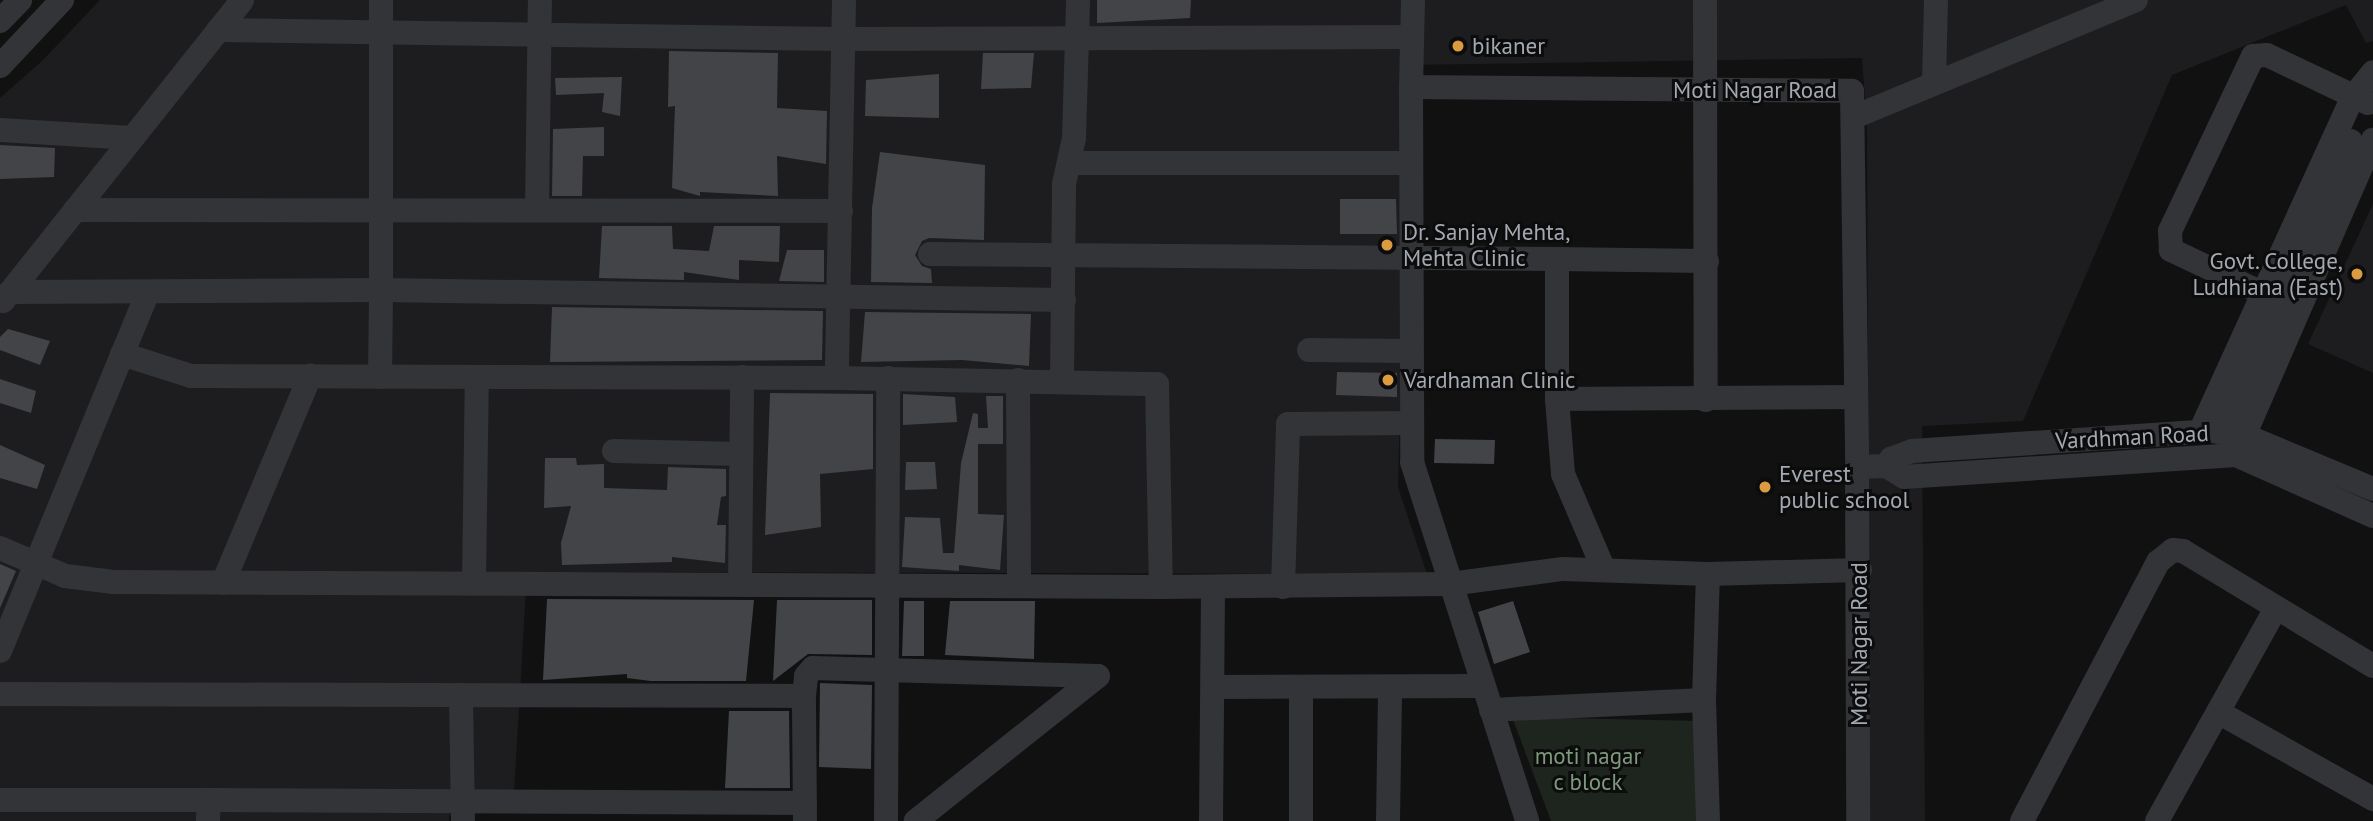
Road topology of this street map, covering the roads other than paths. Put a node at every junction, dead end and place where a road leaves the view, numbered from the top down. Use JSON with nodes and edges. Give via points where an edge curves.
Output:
{"nodes":[{"id":1,"x":20,"y":0,"type":"edge"},
{"id":2,"x":62,"y":0,"type":"edge"},
{"id":3,"x":242,"y":0,"type":"edge"},
{"id":4,"x":382,"y":0,"type":"edge"},
{"id":5,"x":540,"y":0,"type":"edge"},
{"id":6,"x":844,"y":0,"type":"edge"},
{"id":7,"x":1079,"y":0,"type":"edge"},
{"id":8,"x":1413,"y":0,"type":"edge"},
{"id":9,"x":1704,"y":0,"type":"edge"},
{"id":10,"x":1936,"y":0,"type":"edge"},
{"id":11,"x":2136,"y":0,"type":"edge"},
{"id":12,"x":0,"y":21,"type":"edge"},
{"id":13,"x":218,"y":30,"type":"junction"},
{"id":14,"x":381,"y":32,"type":"junction"},
{"id":15,"x":540,"y":35,"type":"junction"},
{"id":16,"x":1078,"y":37,"type":"junction"},
{"id":17,"x":1412,"y":37,"type":"junction"},
{"id":18,"x":843,"y":39,"type":"junction"},
{"id":19,"x":0,"y":66,"type":"edge"},
{"id":20,"x":2373,"y":72,"type":"edge"},
{"id":21,"x":1934,"y":82,"type":"junction"},
{"id":22,"x":1411,"y":87,"type":"junction"},
{"id":23,"x":1704,"y":90,"type":"junction"},
{"id":24,"x":2365,"y":99,"type":"edge"},
{"id":25,"x":1854,"y":117,"type":"junction"},
{"id":26,"x":0,"y":130,"type":"edge"},
{"id":27,"x":132,"y":138,"type":"junction"},
{"id":28,"x":2373,"y":140,"type":"edge"},
{"id":29,"x":1069,"y":163,"type":"junction"},
{"id":30,"x":1411,"y":163,"type":"junction"},
{"id":31,"x":379,"y":208,"type":"junction"},
{"id":32,"x":537,"y":209,"type":"junction"},
{"id":33,"x":75,"y":210,"type":"junction"},
{"id":34,"x":841,"y":211,"type":"junction"},
{"id":35,"x":930,"y":254,"type":"dead end"},
{"id":36,"x":1065,"y":254,"type":"junction"},
{"id":37,"x":1410,"y":259,"type":"junction"},
{"id":38,"x":1557,"y":259,"type":"junction"},
{"id":39,"x":1707,"y":261,"type":"junction"},
{"id":40,"x":381,"y":290,"type":"junction"},
{"id":41,"x":148,"y":292,"type":"junction"},
{"id":42,"x":5,"y":298,"type":"edge"},
{"id":43,"x":840,"y":298,"type":"junction"},
{"id":44,"x":2272,"y":298,"type":"junction"},
{"id":45,"x":1064,"y":300,"type":"junction"},
{"id":46,"x":1309,"y":350,"type":"dead end"},
{"id":47,"x":1409,"y":351,"type":"junction"},
{"id":48,"x":122,"y":354,"type":"junction"},
{"id":49,"x":310,"y":376,"type":"junction"},
{"id":50,"x":380,"y":377,"type":"junction"},
{"id":51,"x":477,"y":377,"type":"junction"},
{"id":52,"x":742,"y":377,"type":"junction"},
{"id":53,"x":837,"y":378,"type":"junction"},
{"id":54,"x":888,"y":378,"type":"junction"},
{"id":55,"x":1018,"y":380,"type":"junction"},
{"id":56,"x":1062,"y":380,"type":"junction"},
{"id":57,"x":1856,"y":397,"type":"junction"},
{"id":58,"x":1557,"y":399,"type":"junction"},
{"id":59,"x":1706,"y":400,"type":"junction"},
{"id":60,"x":1410,"y":423,"type":"junction"},
{"id":61,"x":2223,"y":434,"type":"junction"},
{"id":62,"x":614,"y":451,"type":"dead end"},
{"id":63,"x":741,"y":454,"type":"junction"},
{"id":64,"x":1886,"y":466,"type":"junction"},
{"id":65,"x":1857,"y":467,"type":"junction"},
{"id":66,"x":2373,"y":489,"type":"edge"},
{"id":67,"x":2373,"y":516,"type":"edge"},
{"id":68,"x":0,"y":548,"type":"edge"},
{"id":69,"x":35,"y":565,"type":"junction"},
{"id":70,"x":1603,"y":568,"type":"junction"},
{"id":71,"x":1860,"y":570,"type":"junction"},
{"id":72,"x":1708,"y":574,"type":"junction"},
{"id":73,"x":474,"y":582,"type":"junction"},
{"id":74,"x":223,"y":583,"type":"junction"},
{"id":75,"x":740,"y":584,"type":"junction"},
{"id":76,"x":1450,"y":584,"type":"junction"},
{"id":77,"x":885,"y":586,"type":"junction"},
{"id":78,"x":1019,"y":586,"type":"junction"},
{"id":79,"x":1161,"y":587,"type":"junction"},
{"id":80,"x":1283,"y":587,"type":"junction"},
{"id":81,"x":1213,"y":588,"type":"junction"},
{"id":82,"x":2276,"y":608,"type":"junction"},
{"id":83,"x":0,"y":651,"type":"edge"},
{"id":84,"x":2373,"y":666,"type":"edge"},
{"id":85,"x":886,"y":670,"type":"junction"},
{"id":86,"x":1481,"y":686,"type":"junction"},
{"id":87,"x":1214,"y":687,"type":"junction"},
{"id":88,"x":1301,"y":687,"type":"junction"},
{"id":89,"x":1390,"y":688,"type":"junction"},
{"id":90,"x":0,"y":694,"type":"edge"},
{"id":91,"x":461,"y":695,"type":"junction"},
{"id":92,"x":804,"y":696,"type":"junction"},
{"id":93,"x":1704,"y":701,"type":"junction"},
{"id":94,"x":1491,"y":710,"type":"junction"},
{"id":95,"x":2218,"y":712,"type":"junction"},
{"id":96,"x":2373,"y":799,"type":"edge"},
{"id":97,"x":0,"y":800,"type":"edge"},
{"id":98,"x":208,"y":810,"type":"edge"},
{"id":99,"x":463,"y":812,"type":"edge"},
{"id":100,"x":579,"y":812,"type":"edge"},
{"id":101,"x":805,"y":812,"type":"edge"},
{"id":102,"x":886,"y":821,"type":"edge"},
{"id":103,"x":916,"y":821,"type":"edge"},
{"id":104,"x":1211,"y":821,"type":"edge"},
{"id":105,"x":1301,"y":821,"type":"edge"},
{"id":106,"x":1388,"y":821,"type":"edge"},
{"id":107,"x":1527,"y":821,"type":"edge"},
{"id":108,"x":1708,"y":821,"type":"edge"},
{"id":109,"x":1858,"y":821,"type":"edge"},
{"id":110,"x":2022,"y":821,"type":"edge"},
{"id":111,"x":2157,"y":821,"type":"edge"}],
"edges":[{"from":1,"to":12,"type":"street"},
{"from":2,"to":19,"type":"street"},
{"from":3,"to":13,"type":"street"},
{"from":4,"to":14,"type":"street"},
{"from":5,"to":15,"type":"street"},
{"from":6,"to":18,"type":"street"},
{"from":7,"to":16,"type":"street"},
{"from":8,"to":17,"type":"street"},
{"from":9,"to":23,"type":"street"},
{"from":10,"to":21,"type":"street"},
{"from":11,"to":21,"type":"street"},
{"from":13,"to":14,"type":"street"},
{"from":13,"to":27,"type":"street"},
{"from":14,"to":15,"type":"street"},
{"from":14,"to":31,"type":"street"},
{"from":15,"to":18,"type":"street"},
{"from":15,"to":32,"type":"street"},
{"from":16,"to":17,"type":"street"},
{"from":16,"to":18,"type":"street"},
{"from":16,"to":29,"type":"street"},
{"from":17,"to":22,"type":"street"},
{"from":18,"to":34,"type":"street"},
{"from":20,"to":24,"type":"street"},
{"from":21,"to":25,"type":"street"},
{"from":22,"to":23,"type":"street","name":"Moti Nagar Road"},
{"from":22,"to":30,"type":"street"},
{"from":23,"to":25,"type":"street","name":"Moti Nagar Road","via":[[1847,89],[1853,96]]},
{"from":23,"to":39,"type":"street"},
{"from":24,"to":44,"type":"street"},
{"from":24,"to":44,"type":"street","via":[[2267,55],[2253,56],[2170,231],[2171,250]]},
{"from":25,"to":57,"type":"street","name":"Moti Nagar Road"},
{"from":26,"to":27,"type":"street"},
{"from":27,"to":33,"type":"street"},
{"from":28,"to":61,"type":"street"},
{"from":29,"to":30,"type":"street"},
{"from":29,"to":36,"type":"street","via":[[1064,184]]},
{"from":30,"to":37,"type":"street"},
{"from":31,"to":32,"type":"street"},
{"from":31,"to":33,"type":"street"},
{"from":31,"to":40,"type":"street"},
{"from":32,"to":34,"type":"street"},
{"from":33,"to":42,"type":"street"},
{"from":34,"to":43,"type":"street"},
{"from":35,"to":36,"type":"street"},
{"from":36,"to":37,"type":"street"},
{"from":36,"to":45,"type":"street"},
{"from":37,"to":38,"type":"street"},
{"from":37,"to":47,"type":"street"},
{"from":38,"to":39,"type":"street"},
{"from":38,"to":58,"type":"street"},
{"from":39,"to":59,"type":"street"},
{"from":40,"to":41,"type":"street"},
{"from":40,"to":43,"type":"street"},
{"from":40,"to":50,"type":"street"},
{"from":41,"to":42,"type":"street"},
{"from":41,"to":48,"type":"street"},
{"from":43,"to":45,"type":"street"},
{"from":43,"to":53,"type":"street"},
{"from":44,"to":61,"type":"street"},
{"from":45,"to":56,"type":"street"},
{"from":46,"to":47,"type":"street"},
{"from":47,"to":60,"type":"street"},
{"from":48,"to":49,"type":"street","via":[[183,375]]},
{"from":48,"to":69,"type":"street"},
{"from":49,"to":50,"type":"street"},
{"from":49,"to":74,"type":"street"},
{"from":50,"to":51,"type":"street"},
{"from":51,"to":52,"type":"street"},
{"from":51,"to":73,"type":"street"},
{"from":52,"to":53,"type":"street"},
{"from":52,"to":63,"type":"street"},
{"from":53,"to":54,"type":"street"},
{"from":54,"to":55,"type":"street"},
{"from":54,"to":77,"type":"street"},
{"from":55,"to":56,"type":"street"},
{"from":55,"to":78,"type":"street"},
{"from":56,"to":79,"type":"street","via":[[1150,381],[1160,389]]},
{"from":57,"to":59,"type":"street"},
{"from":57,"to":65,"type":"street","name":"Moti Nagar Road"},
{"from":58,"to":59,"type":"street"},
{"from":58,"to":70,"type":"street","via":[[1563,474]]},
{"from":60,"to":76,"type":"street","via":[[1416,481]]},
{"from":60,"to":80,"type":"street","via":[[1288,424]]},
{"from":61,"to":64,"type":"street","name":"Vardhman Road","via":[[1912,451],[1891,459]]},
{"from":61,"to":66,"type":"street","name":"Vardhman Road"},
{"from":62,"to":63,"type":"street"},
{"from":63,"to":75,"type":"street"},
{"from":64,"to":65,"type":"street"},
{"from":64,"to":67,"type":"street","via":[[1904,477],[2236,455]]},
{"from":65,"to":71,"type":"street","name":"Moti Nagar Road"},
{"from":68,"to":69,"type":"street"},
{"from":69,"to":74,"type":"street","via":[[94,580]]},
{"from":69,"to":83,"type":"street"},
{"from":70,"to":72,"type":"street"},
{"from":70,"to":76,"type":"street"},
{"from":71,"to":72,"type":"street"},
{"from":71,"to":109,"type":"street","name":"Moti Nagar Road"},
{"from":72,"to":93,"type":"street"},
{"from":73,"to":74,"type":"street"},
{"from":73,"to":75,"type":"street"},
{"from":75,"to":77,"type":"street"},
{"from":76,"to":80,"type":"street"},
{"from":76,"to":86,"type":"street"},
{"from":77,"to":78,"type":"street"},
{"from":77,"to":85,"type":"street"},
{"from":78,"to":79,"type":"street"},
{"from":79,"to":81,"type":"street"},
{"from":80,"to":81,"type":"street"},
{"from":81,"to":87,"type":"street"},
{"from":82,"to":84,"type":"street"},
{"from":82,"to":95,"type":"street"},
{"from":82,"to":110,"type":"street","via":[[2183,551],[2173,550],[2158,562]]},
{"from":85,"to":92,"type":"street","via":[[813,668],[806,676]]},
{"from":85,"to":102,"type":"street"},
{"from":85,"to":103,"type":"street","via":[[1098,676]]},
{"from":86,"to":89,"type":"street"},
{"from":86,"to":94,"type":"street"},
{"from":87,"to":88,"type":"street"},
{"from":87,"to":104,"type":"street"},
{"from":88,"to":89,"type":"street"},
{"from":88,"to":105,"type":"street"},
{"from":89,"to":106,"type":"street"},
{"from":90,"to":91,"type":"street"},
{"from":91,"to":92,"type":"street"},
{"from":91,"to":99,"type":"street"},
{"from":92,"to":101,"type":"street"},
{"from":93,"to":94,"type":"street"},
{"from":93,"to":108,"type":"street"},
{"from":94,"to":107,"type":"street"},
{"from":95,"to":96,"type":"street"},
{"from":95,"to":111,"type":"street"},
{"from":97,"to":98,"type":"street"},
{"from":98,"to":99,"type":"street"},
{"from":99,"to":100,"type":"street"},
{"from":100,"to":101,"type":"street"}]}
